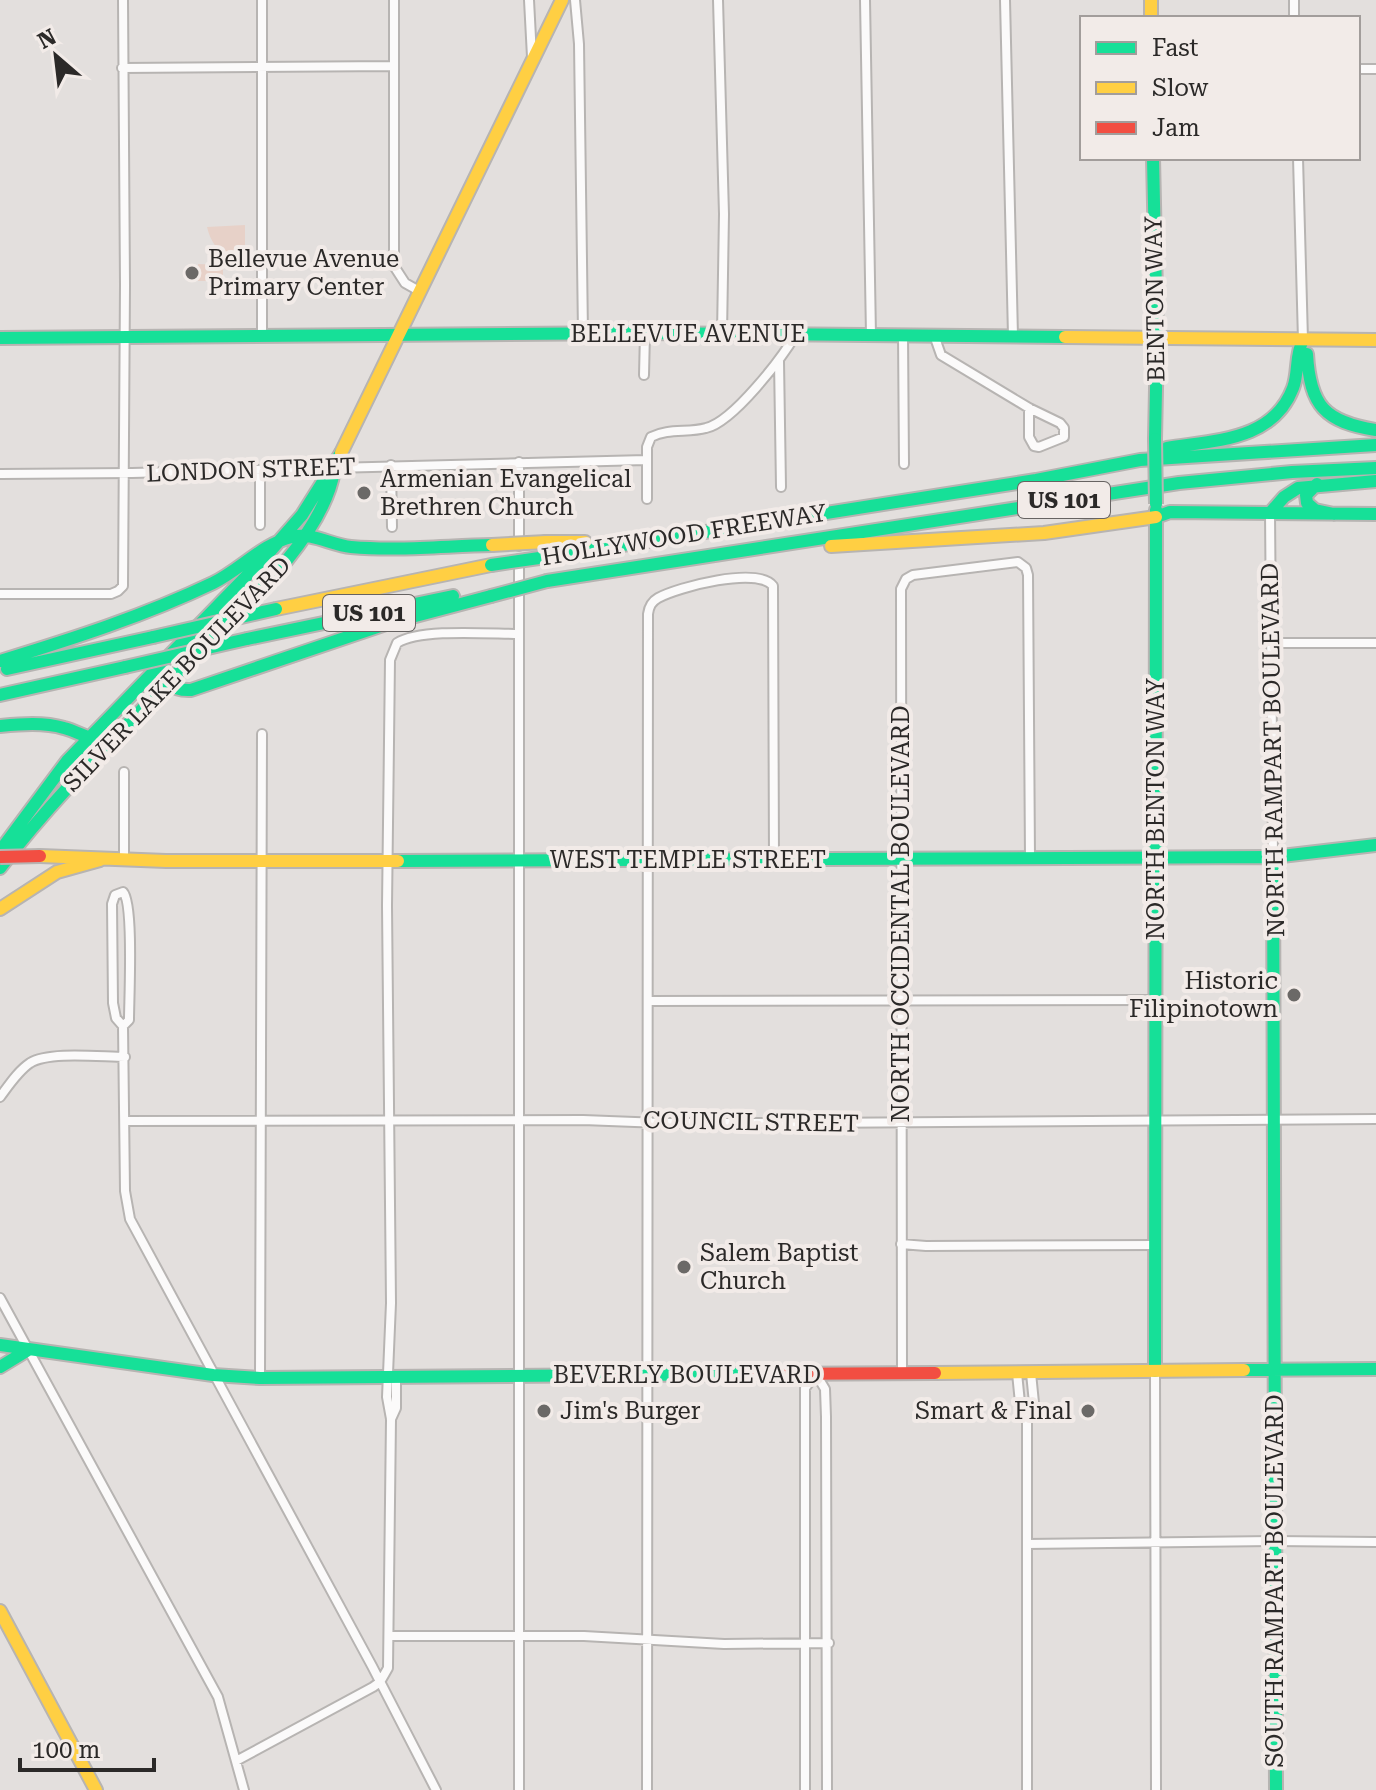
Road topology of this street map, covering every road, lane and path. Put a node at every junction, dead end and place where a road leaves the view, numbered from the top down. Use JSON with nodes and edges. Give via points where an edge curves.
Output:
{"nodes":[{"id":1,"x":123,"y":0,"type":"edge"},
{"id":2,"x":262,"y":0,"type":"edge"},
{"id":3,"x":394,"y":0,"type":"edge"},
{"id":4,"x":529,"y":0,"type":"edge"},
{"id":5,"x":562,"y":0,"type":"edge"},
{"id":6,"x":575,"y":0,"type":"edge"},
{"id":7,"x":718,"y":0,"type":"edge"},
{"id":8,"x":865,"y":0,"type":"edge"},
{"id":9,"x":1005,"y":0,"type":"edge"},
{"id":10,"x":532,"y":58,"type":"junction"},
{"id":11,"x":263,"y":66,"type":"junction"},
{"id":12,"x":394,"y":66,"type":"junction"},
{"id":13,"x":122,"y":68,"type":"junction"},
{"id":14,"x":1153,"y":160,"type":"edge"},
{"id":15,"x":1298,"y":160,"type":"edge"},
{"id":16,"x":421,"y":292,"type":"junction"},
{"id":17,"x":583,"y":333,"type":"junction"},
{"id":18,"x":645,"y":333,"type":"junction"},
{"id":19,"x":400,"y":334,"type":"junction"},
{"id":20,"x":722,"y":334,"type":"junction"},
{"id":21,"x":796,"y":334,"type":"junction"},
{"id":22,"x":871,"y":335,"type":"junction"},
{"id":23,"x":903,"y":335,"type":"junction"},
{"id":24,"x":934,"y":335,"type":"junction"},
{"id":25,"x":262,"y":336,"type":"junction"},
{"id":26,"x":1013,"y":336,"type":"junction"},
{"id":27,"x":0,"y":338,"type":"edge"},
{"id":28,"x":124,"y":338,"type":"junction"},
{"id":29,"x":1157,"y":339,"type":"junction"},
{"id":30,"x":1303,"y":340,"type":"junction"},
{"id":31,"x":1376,"y":340,"type":"edge"},
{"id":32,"x":779,"y":361,"type":"junction"},
{"id":33,"x":644,"y":375,"type":"dead end"},
{"id":34,"x":1029,"y":408,"type":"junction"},
{"id":35,"x":1376,"y":430,"type":"edge"},
{"id":36,"x":1155,"y":439,"type":"joint"},
{"id":37,"x":1376,"y":445,"type":"edge"},
{"id":38,"x":646,"y":460,"type":"junction"},
{"id":39,"x":1140,"y":460,"type":"junction"},
{"id":40,"x":519,"y":462,"type":"junction"},
{"id":41,"x":904,"y":464,"type":"dead end"},
{"id":42,"x":391,"y":465,"type":"junction"},
{"id":43,"x":334,"y":468,"type":"junction"},
{"id":44,"x":1376,"y":468,"type":"edge"},
{"id":45,"x":260,"y":470,"type":"junction"},
{"id":46,"x":123,"y":473,"type":"junction"},
{"id":47,"x":0,"y":474,"type":"edge"},
{"id":48,"x":1376,"y":481,"type":"edge"},
{"id":49,"x":1317,"y":484,"type":"junction"},
{"id":50,"x":781,"y":487,"type":"dead end"},
{"id":51,"x":647,"y":499,"type":"dead end"},
{"id":52,"x":1156,"y":511,"type":"junction"},
{"id":53,"x":1270,"y":513,"type":"junction"},
{"id":54,"x":1334,"y":514,"type":"junction"},
{"id":55,"x":1376,"y":514,"type":"edge"},
{"id":56,"x":260,"y":525,"type":"dead end"},
{"id":57,"x":392,"y":527,"type":"dead end"},
{"id":58,"x":306,"y":536,"type":"junction"},
{"id":59,"x":279,"y":541,"type":"junction"},
{"id":60,"x":634,"y":542,"type":"junction"},
{"id":61,"x":754,"y":549,"type":"junction"},
{"id":62,"x":491,"y":592,"type":"junction"},
{"id":63,"x":0,"y":594,"type":"edge"},
{"id":64,"x":519,"y":634,"type":"junction"},
{"id":65,"x":1270,"y":643,"type":"junction"},
{"id":66,"x":1376,"y":643,"type":"edge"},
{"id":67,"x":0,"y":661,"type":"edge"},
{"id":68,"x":162,"y":662,"type":"junction"},
{"id":69,"x":0,"y":671,"type":"edge"},
{"id":70,"x":168,"y":684,"type":"junction"},
{"id":71,"x":0,"y":695,"type":"edge"},
{"id":72,"x":0,"y":726,"type":"edge"},
{"id":73,"x":262,"y":734,"type":"dead end"},
{"id":74,"x":87,"y":740,"type":"junction"},
{"id":75,"x":113,"y":740,"type":"junction"},
{"id":76,"x":124,"y":772,"type":"dead end"},
{"id":77,"x":1376,"y":845,"type":"edge"},
{"id":78,"x":0,"y":854,"type":"edge"},
{"id":79,"x":1273,"y":857,"type":"junction"},
{"id":80,"x":103,"y":858,"type":"junction"},
{"id":81,"x":1030,"y":858,"type":"junction"},
{"id":82,"x":1156,"y":858,"type":"junction"},
{"id":83,"x":124,"y":859,"type":"junction"},
{"id":84,"x":774,"y":859,"type":"junction"},
{"id":85,"x":901,"y":859,"type":"junction"},
{"id":86,"x":519,"y":860,"type":"junction"},
{"id":87,"x":261,"y":861,"type":"junction"},
{"id":88,"x":388,"y":861,"type":"junction"},
{"id":89,"x":647,"y":861,"type":"junction"},
{"id":90,"x":0,"y":868,"type":"edge"},
{"id":91,"x":0,"y":909,"type":"edge"},
{"id":92,"x":901,"y":999,"type":"junction"},
{"id":93,"x":1155,"y":1000,"type":"junction"},
{"id":94,"x":648,"y":1001,"type":"junction"},
{"id":95,"x":123,"y":1026,"type":"junction"},
{"id":96,"x":125,"y":1057,"type":"junction"},
{"id":97,"x":0,"y":1097,"type":"edge"},
{"id":98,"x":1376,"y":1119,"type":"edge"},
{"id":99,"x":519,"y":1120,"type":"junction"},
{"id":100,"x":1275,"y":1120,"type":"junction"},
{"id":101,"x":125,"y":1121,"type":"junction"},
{"id":102,"x":261,"y":1121,"type":"junction"},
{"id":103,"x":390,"y":1121,"type":"junction"},
{"id":104,"x":647,"y":1121,"type":"junction"},
{"id":105,"x":901,"y":1123,"type":"junction"},
{"id":106,"x":1156,"y":1123,"type":"junction"},
{"id":107,"x":901,"y":1244,"type":"junction"},
{"id":108,"x":1156,"y":1245,"type":"junction"},
{"id":109,"x":0,"y":1298,"type":"edge"},
{"id":110,"x":0,"y":1345,"type":"edge"},
{"id":111,"x":28,"y":1350,"type":"junction"},
{"id":112,"x":0,"y":1367,"type":"edge"},
{"id":113,"x":1376,"y":1369,"type":"edge"},
{"id":114,"x":1155,"y":1371,"type":"junction"},
{"id":115,"x":1274,"y":1371,"type":"junction"},
{"id":116,"x":1017,"y":1373,"type":"junction"},
{"id":117,"x":1031,"y":1373,"type":"junction"},
{"id":118,"x":649,"y":1374,"type":"junction"},
{"id":119,"x":816,"y":1374,"type":"junction"},
{"id":120,"x":902,"y":1374,"type":"junction"},
{"id":121,"x":213,"y":1375,"type":"junction"},
{"id":122,"x":519,"y":1376,"type":"junction"},
{"id":123,"x":392,"y":1377,"type":"junction"},
{"id":124,"x":260,"y":1378,"type":"junction"},
{"id":125,"x":1027,"y":1414,"type":"junction"},
{"id":126,"x":1275,"y":1541,"type":"junction"},
{"id":127,"x":1376,"y":1542,"type":"edge"},
{"id":128,"x":1156,"y":1543,"type":"junction"},
{"id":129,"x":1027,"y":1544,"type":"junction"},
{"id":130,"x":0,"y":1611,"type":"edge"},
{"id":131,"x":390,"y":1636,"type":"junction"},
{"id":132,"x":519,"y":1636,"type":"junction"},
{"id":133,"x":647,"y":1639,"type":"junction"},
{"id":134,"x":805,"y":1642,"type":"junction"},
{"id":135,"x":829,"y":1643,"type":"junction"},
{"id":136,"x":380,"y":1682,"type":"junction"},
{"id":137,"x":236,"y":1761,"type":"junction"},
{"id":138,"x":96,"y":1790,"type":"edge"},
{"id":139,"x":244,"y":1790,"type":"edge"},
{"id":140,"x":436,"y":1790,"type":"edge"},
{"id":141,"x":519,"y":1790,"type":"edge"},
{"id":142,"x":647,"y":1790,"type":"edge"},
{"id":143,"x":805,"y":1790,"type":"edge"},
{"id":144,"x":827,"y":1790,"type":"edge"},
{"id":145,"x":1027,"y":1790,"type":"edge"},
{"id":146,"x":1156,"y":1790,"type":"edge"},
{"id":147,"x":1276,"y":1790,"type":"edge"}],
"edges":[{"from":1,"to":13,"type":"street"},
{"from":2,"to":11,"type":"street"},
{"from":3,"to":12,"type":"street"},
{"from":4,"to":10,"type":"street"},
{"from":5,"to":10,"type":"main road","name":"SILVER LAKE BOULEVARD"},
{"from":6,"to":17,"type":"street"},
{"from":7,"to":20,"type":"street"},
{"from":8,"to":22,"type":"street"},
{"from":9,"to":26,"type":"street"},
{"from":10,"to":16,"type":"main road","name":"SILVER LAKE BOULEVARD"},
{"from":11,"to":12,"type":"street"},
{"from":11,"to":13,"type":"street"},
{"from":11,"to":25,"type":"street"},
{"from":12,"to":16,"type":"street","via":[[394,266],[405,283]]},
{"from":13,"to":28,"type":"street"},
{"from":14,"to":29,"type":"main road","name":"BENTON WAY"},
{"from":15,"to":30,"type":"street"},
{"from":16,"to":19,"type":"main road","name":"SILVER LAKE BOULEVARD"},
{"from":17,"to":18,"type":"main road","name":"BELLEVUE AVENUE"},
{"from":17,"to":19,"type":"main road","name":"BELLEVUE AVENUE"},
{"from":18,"to":20,"type":"main road","name":"BELLEVUE AVENUE"},
{"from":18,"to":33,"type":"street"},
{"from":19,"to":25,"type":"main road","name":"BELLEVUE AVENUE"},
{"from":19,"to":43,"type":"main road","name":"SILVER LAKE BOULEVARD"},
{"from":20,"to":21,"type":"main road","name":"BELLEVUE AVENUE"},
{"from":21,"to":22,"type":"main road","name":"BELLEVUE AVENUE"},
{"from":21,"to":32,"type":"street"},
{"from":22,"to":23,"type":"main road","name":"BELLEVUE AVENUE"},
{"from":23,"to":24,"type":"main road","name":"BELLEVUE AVENUE"},
{"from":23,"to":41,"type":"street"},
{"from":24,"to":26,"type":"main road","name":"BELLEVUE AVENUE"},
{"from":24,"to":34,"type":"street","via":[[941,355]]},
{"from":25,"to":28,"type":"main road","name":"BELLEVUE AVENUE"},
{"from":26,"to":29,"type":"main road","name":"BELLEVUE AVENUE"},
{"from":27,"to":28,"type":"main road","name":"BELLEVUE AVENUE"},
{"from":28,"to":46,"type":"street"},
{"from":29,"to":30,"type":"main road","name":"BELLEVUE AVENUE"},
{"from":29,"to":36,"type":"main road","name":"BENTON WAY"},
{"from":30,"to":31,"type":"main road","name":"BELLEVUE AVENUE"},
{"from":30,"to":35,"type":"main road","via":[[1309,389],[1320,408],[1342,424]]},
{"from":30,"to":39,"type":"main road","via":[[1293,391],[1264,427],[1239,438],[1168,448]]},
{"from":32,"to":38,"type":"street","via":[[721,423],[651,437]]},
{"from":32,"to":50,"type":"street"},
{"from":34,"to":34,"type":"street","via":[[1034,446],[1064,437],[1060,423]]},
{"from":36,"to":52,"type":"main road","name":"NORTH BENTON WAY","bridge":true},
{"from":37,"to":39,"type":"main road","name":"HOLLYWOOD FREEWAY","number":"US 101"},
{"from":38,"to":40,"type":"street","name":"LONDON STREET"},
{"from":38,"to":51,"type":"street"},
{"from":39,"to":60,"type":"main road","name":"HOLLYWOOD FREEWAY","number":"US 101"},
{"from":40,"to":42,"type":"street","name":"LONDON STREET"},
{"from":40,"to":64,"type":"street"},
{"from":42,"to":43,"type":"street","name":"LONDON STREET"},
{"from":42,"to":57,"type":"street"},
{"from":43,"to":45,"type":"street","name":"LONDON STREET"},
{"from":43,"to":58,"type":"main road","name":"SILVER LAKE BOULEVARD","via":[[333,486]]},
{"from":43,"to":59,"type":"main road","name":"SILVER LAKE BOULEVARD"},
{"from":44,"to":61,"type":"main road","name":"HOLLYWOOD FREEWAY","number":"US 101","via":[[1179,483]]},
{"from":45,"to":46,"type":"street","name":"LONDON STREET"},
{"from":45,"to":56,"type":"street"},
{"from":46,"to":47,"type":"street","name":"LONDON STREET"},
{"from":46,"to":63,"type":"street","via":[[123,586],[118,591]]},
{"from":48,"to":49,"type":"main road"},
{"from":49,"to":53,"type":"main road","via":[[1290,492]]},
{"from":49,"to":54,"type":"main road","via":[[1306,495],[1307,503]]},
{"from":52,"to":53,"type":"main road"},
{"from":52,"to":61,"type":"main road","via":[[1044,533]]},
{"from":52,"to":82,"type":"main road","name":"NORTH BENTON WAY"},
{"from":53,"to":54,"type":"main road"},
{"from":53,"to":65,"type":"street","name":"NORTH RAMPART BOULEVARD"},
{"from":54,"to":55,"type":"main road"},
{"from":58,"to":59,"type":"main road"},
{"from":58,"to":60,"type":"main road","bridge":true,"via":[[346,547]]},
{"from":58,"to":70,"type":"main road","name":"SILVER LAKE BOULEVARD"},
{"from":59,"to":67,"type":"main road","via":[[212,583]]},
{"from":59,"to":68,"type":"main road","name":"SILVER LAKE BOULEVARD"},
{"from":60,"to":69,"type":"main road","name":"HOLLYWOOD FREEWAY","number":"US 101","bridge":true,"via":[[491,565]]},
{"from":61,"to":62,"type":"main road","name":"HOLLYWOOD FREEWAY","number":"US 101","bridge":true},
{"from":62,"to":70,"type":"main road","via":[[200,688],[182,691]]},
{"from":62,"to":71,"type":"main road","name":"HOLLYWOOD FREEWAY","number":"US 101","bridge":true,"via":[[247,639]]},
{"from":64,"to":86,"type":"street"},
{"from":64,"to":88,"type":"street","via":[[421,635],[394,648]]},
{"from":65,"to":66,"type":"street"},
{"from":65,"to":79,"type":"street","name":"NORTH RAMPART BOULEVARD"},
{"from":68,"to":70,"type":"main road"},
{"from":68,"to":74,"type":"main road","name":"SILVER LAKE BOULEVARD"},
{"from":70,"to":75,"type":"main road","name":"SILVER LAKE BOULEVARD"},
{"from":72,"to":74,"type":"main road","via":[[68,728]]},
{"from":73,"to":87,"type":"street"},
{"from":74,"to":75,"type":"main road"},
{"from":74,"to":78,"type":"main road","name":"SILVER LAKE BOULEVARD"},
{"from":75,"to":90,"type":"main road","name":"SILVER LAKE BOULEVARD","via":[[39,817]]},
{"from":76,"to":83,"type":"street"},
{"from":77,"to":79,"type":"main road","name":"WEST TEMPLE STREET"},
{"from":78,"to":80,"type":"main road","name":"WEST TEMPLE STREET","bridge":true},
{"from":79,"to":82,"type":"main road","name":"WEST TEMPLE STREET"},
{"from":79,"to":100,"type":"main road","name":"NORTH RAMPART BOULEVARD"},
{"from":80,"to":83,"type":"main road","name":"WEST TEMPLE STREET"},
{"from":80,"to":91,"type":"main road","via":[[57,872]]},
{"from":81,"to":82,"type":"main road","name":"WEST TEMPLE STREET"},
{"from":81,"to":85,"type":"main road","name":"WEST TEMPLE STREET"},
{"from":81,"to":85,"type":"street","name":"NORTH OCCIDENTAL BOULEVARD","via":[[1028,575],[1018,562],[913,575],[901,589]]},
{"from":82,"to":93,"type":"main road","name":"NORTH BENTON WAY"},
{"from":83,"to":87,"type":"main road","name":"WEST TEMPLE STREET"},
{"from":84,"to":85,"type":"main road","name":"WEST TEMPLE STREET"},
{"from":84,"to":89,"type":"main road","name":"WEST TEMPLE STREET"},
{"from":84,"to":89,"type":"street","via":[[774,590],[761,578],[743,578],[658,598],[649,607]]},
{"from":85,"to":92,"type":"street","name":"NORTH OCCIDENTAL BOULEVARD"},
{"from":86,"to":88,"type":"main road","name":"WEST TEMPLE STREET"},
{"from":86,"to":89,"type":"main road","name":"WEST TEMPLE STREET"},
{"from":86,"to":99,"type":"street"},
{"from":87,"to":88,"type":"main road","name":"WEST TEMPLE STREET"},
{"from":87,"to":102,"type":"street"},
{"from":88,"to":103,"type":"street"},
{"from":89,"to":94,"type":"street"},
{"from":92,"to":93,"type":"street"},
{"from":92,"to":94,"type":"street"},
{"from":92,"to":105,"type":"street","name":"NORTH OCCIDENTAL BOULEVARD"},
{"from":93,"to":106,"type":"main road","name":"NORTH BENTON WAY"},
{"from":94,"to":104,"type":"street"},
{"from":95,"to":95,"type":"street","via":[[129,1020],[129,899],[123,892],[112,904],[113,996],[116,1018]]},
{"from":95,"to":96,"type":"street"},
{"from":96,"to":97,"type":"street","via":[[35,1061]]},
{"from":96,"to":101,"type":"street"},
{"from":98,"to":100,"type":"street","name":"COUNCIL STREET"},
{"from":99,"to":103,"type":"street","name":"COUNCIL STREET"},
{"from":99,"to":104,"type":"street","name":"COUNCIL STREET"},
{"from":99,"to":122,"type":"street"},
{"from":100,"to":106,"type":"street","name":"COUNCIL STREET"},
{"from":100,"to":115,"type":"main road","name":"NORTH RAMPART BOULEVARD"},
{"from":101,"to":102,"type":"street","name":"COUNCIL STREET"},
{"from":101,"to":121,"type":"street","via":[[126,1209]]},
{"from":102,"to":103,"type":"street","name":"COUNCIL STREET"},
{"from":102,"to":124,"type":"street"},
{"from":103,"to":123,"type":"street"},
{"from":104,"to":105,"type":"street","name":"COUNCIL STREET"},
{"from":104,"to":118,"type":"street"},
{"from":105,"to":106,"type":"street","name":"COUNCIL STREET"},
{"from":105,"to":107,"type":"street","name":"NORTH OCCIDENTAL BOULEVARD"},
{"from":106,"to":108,"type":"main road","name":"NORTH BENTON WAY"},
{"from":107,"to":108,"type":"street"},
{"from":107,"to":120,"type":"street","name":"NORTH OCCIDENTAL BOULEVARD"},
{"from":108,"to":114,"type":"main road","name":"NORTH BENTON WAY"},
{"from":109,"to":111,"type":"street"},
{"from":110,"to":111,"type":"main road","name":"BEVERLY BOULEVARD"},
{"from":111,"to":112,"type":"main road"},
{"from":111,"to":121,"type":"main road","name":"BEVERLY BOULEVARD"},
{"from":111,"to":137,"type":"street","via":[[218,1697]]},
{"from":113,"to":115,"type":"main road","name":"BEVERLY BOULEVARD"},
{"from":114,"to":115,"type":"main road","name":"BEVERLY BOULEVARD"},
{"from":114,"to":117,"type":"main road","name":"BEVERLY BOULEVARD"},
{"from":114,"to":128,"type":"street"},
{"from":115,"to":126,"type":"main road","name":"SOUTH RAMPART BOULEVARD"},
{"from":116,"to":117,"type":"main road","name":"BEVERLY BOULEVARD"},
{"from":116,"to":120,"type":"main road","name":"BEVERLY BOULEVARD"},
{"from":116,"to":125,"type":"street","via":[[1020,1403]]},
{"from":117,"to":125,"type":"street","via":[[1034,1403]]},
{"from":118,"to":119,"type":"main road","name":"BEVERLY BOULEVARD"},
{"from":118,"to":122,"type":"main road","name":"BEVERLY BOULEVARD"},
{"from":118,"to":133,"type":"street"},
{"from":119,"to":120,"type":"main road","name":"BEVERLY BOULEVARD"},
{"from":119,"to":134,"type":"street","via":[[805,1388]]},
{"from":119,"to":135,"type":"street","via":[[825,1389]]},
{"from":121,"to":124,"type":"main road","name":"BEVERLY BOULEVARD"},
{"from":121,"to":136,"type":"street"},
{"from":122,"to":123,"type":"main road","name":"BEVERLY BOULEVARD"},
{"from":122,"to":132,"type":"street"},
{"from":123,"to":124,"type":"main road","name":"BEVERLY BOULEVARD"},
{"from":123,"to":131,"type":"street","via":[[387,1408]]},
{"from":125,"to":129,"type":"street"},
{"from":126,"to":127,"type":"street"},
{"from":126,"to":128,"type":"street"},
{"from":126,"to":147,"type":"main road","name":"SOUTH RAMPART BOULEVARD"},
{"from":128,"to":129,"type":"street"},
{"from":128,"to":146,"type":"street"},
{"from":129,"to":145,"type":"street"},
{"from":130,"to":138,"type":"main road"},
{"from":131,"to":132,"type":"street"},
{"from":131,"to":136,"type":"street","via":[[388,1668]]},
{"from":132,"to":133,"type":"street"},
{"from":132,"to":141,"type":"street"},
{"from":133,"to":134,"type":"street"},
{"from":133,"to":142,"type":"street"},
{"from":134,"to":135,"type":"street"},
{"from":134,"to":143,"type":"street"},
{"from":135,"to":144,"type":"street"},
{"from":136,"to":137,"type":"street"},
{"from":136,"to":140,"type":"street"},
{"from":137,"to":139,"type":"street"}]}
